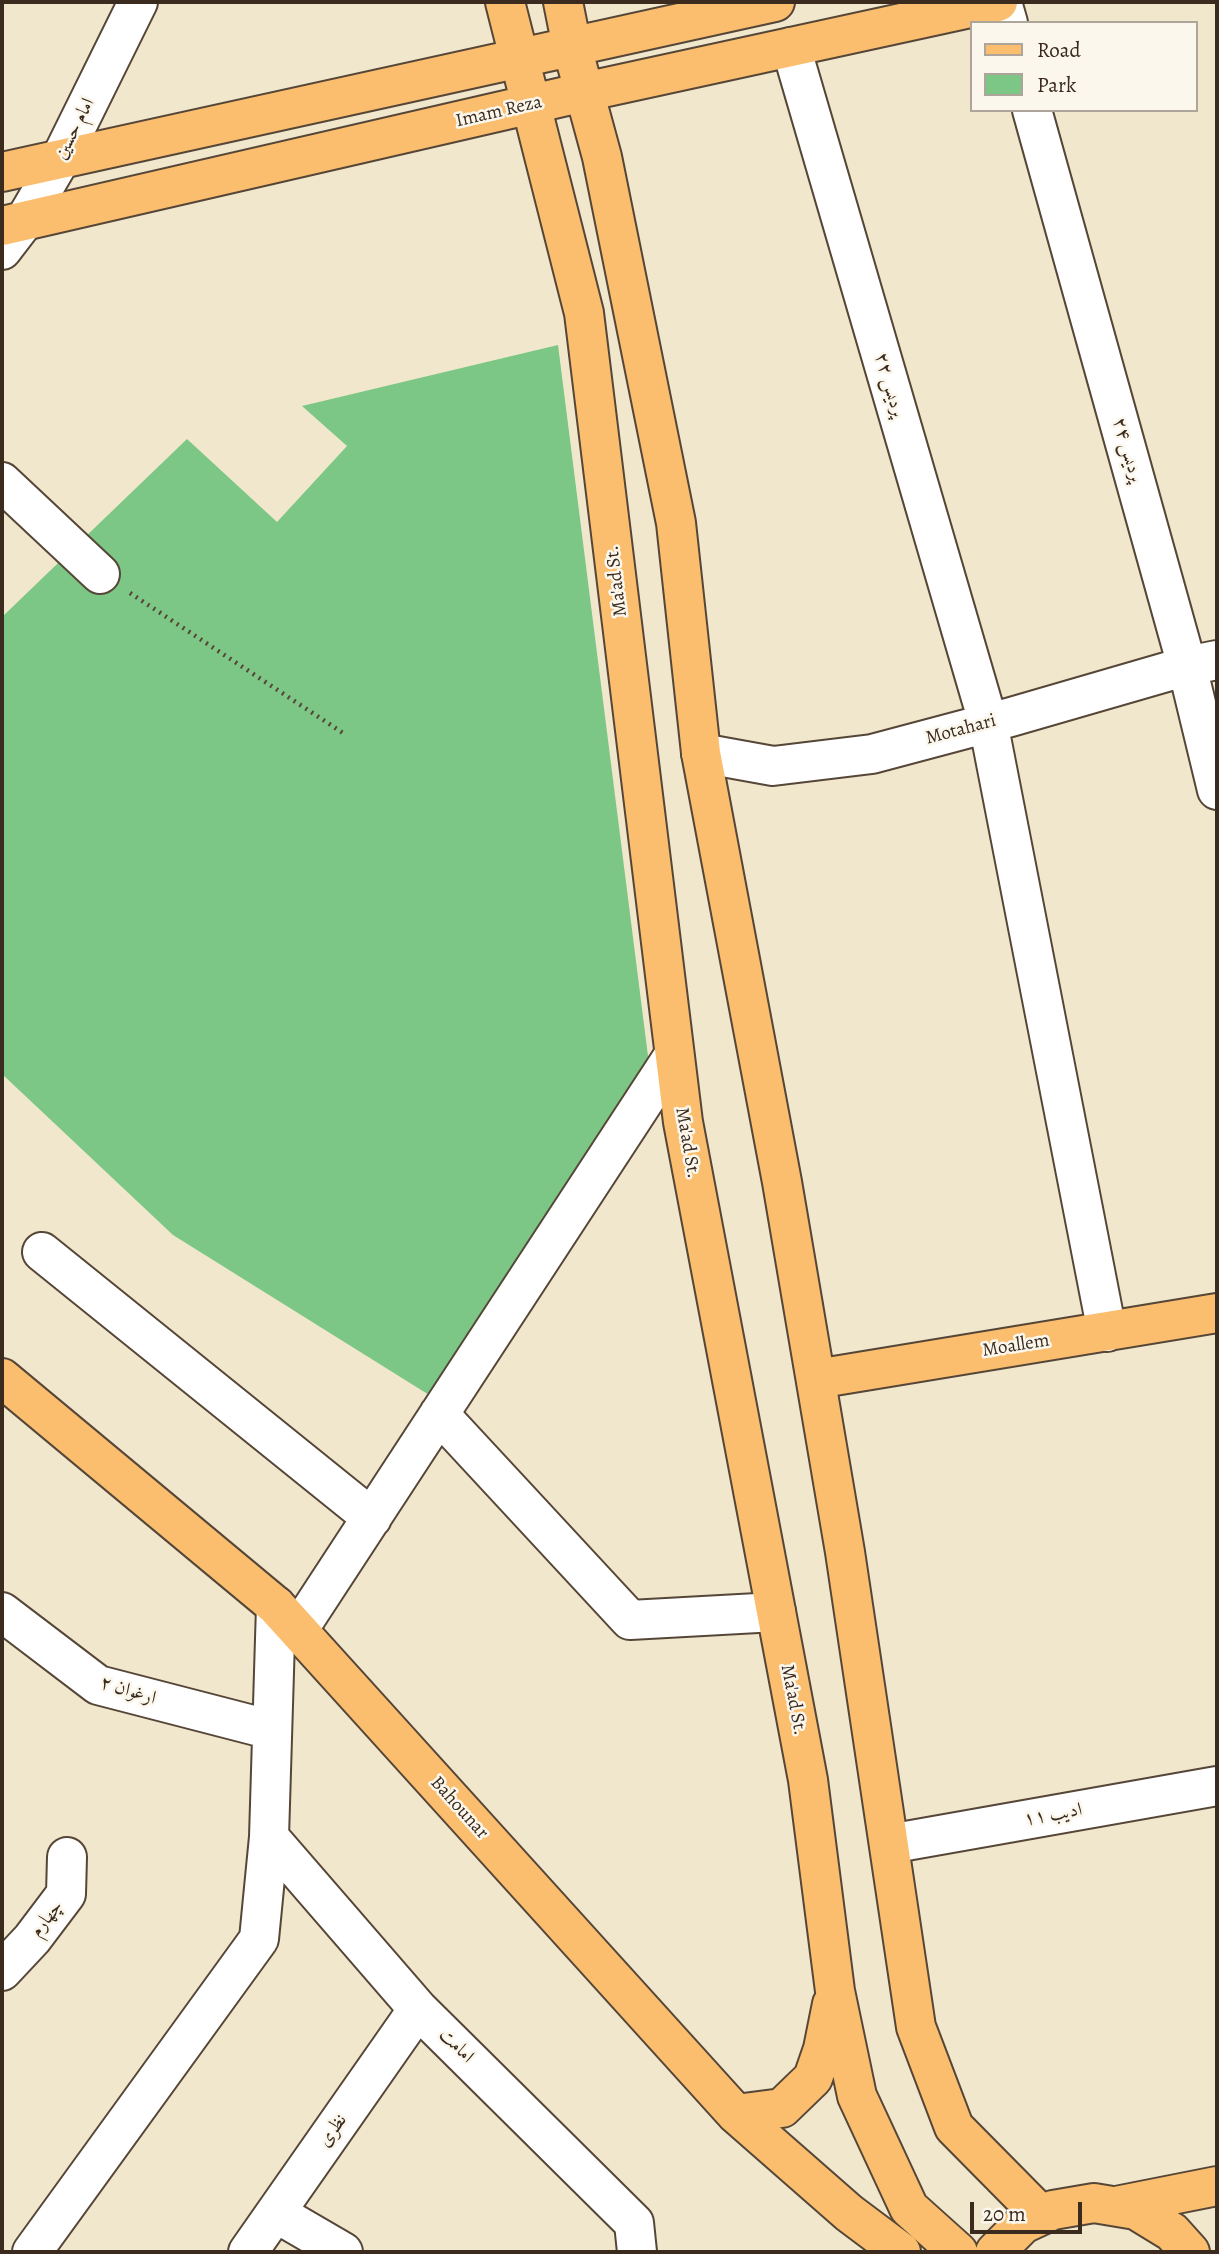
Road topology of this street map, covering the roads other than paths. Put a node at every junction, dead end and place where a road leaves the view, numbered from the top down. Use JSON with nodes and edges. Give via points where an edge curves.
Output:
{"nodes":[{"id":1,"x":138,"y":2,"type":"edge"},
{"id":2,"x":505,"y":2,"type":"edge"},
{"id":3,"x":563,"y":2,"type":"edge"},
{"id":4,"x":775,"y":2,"type":"edge"},
{"id":5,"x":1000,"y":2,"type":"edge"},
{"id":6,"x":1007,"y":21,"type":"edge"},
{"id":7,"x":572,"y":47,"type":"junction"},
{"id":8,"x":791,"y":47,"type":"junction"},
{"id":9,"x":518,"y":59,"type":"junction"},
{"id":10,"x":584,"y":92,"type":"junction"},
{"id":11,"x":531,"y":105,"type":"junction"},
{"id":12,"x":1033,"y":112,"type":"edge"},
{"id":13,"x":60,"y":160,"type":"junction"},
{"id":14,"x":2,"y":172,"type":"edge"},
{"id":15,"x":14,"y":223,"type":"edge"},
{"id":16,"x":2,"y":250,"type":"edge"},
{"id":17,"x":2,"y":482,"type":"edge"},
{"id":18,"x":100,"y":574,"type":"road end"},
{"id":19,"x":1202,"y":663,"type":"edge"},
{"id":20,"x":988,"y":722,"type":"junction"},
{"id":21,"x":701,"y":753,"type":"junction"},
{"id":22,"x":1217,"y":790,"type":"edge"},
{"id":23,"x":674,"y":1055,"type":"junction"},
{"id":24,"x":42,"y":1252,"type":"dead end"},
{"id":25,"x":1217,"y":1313,"type":"edge"},
{"id":26,"x":1107,"y":1332,"type":"junction"},
{"id":27,"x":2,"y":1378,"type":"edge"},
{"id":28,"x":816,"y":1379,"type":"junction"},
{"id":29,"x":439,"y":1414,"type":"junction"},
{"id":30,"x":372,"y":1518,"type":"junction"},
{"id":31,"x":2,"y":1612,"type":"edge"},
{"id":32,"x":776,"y":1612,"type":"junction"},
{"id":33,"x":287,"y":1618,"type":"junction"},
{"id":34,"x":272,"y":1730,"type":"junction"},
{"id":35,"x":1217,"y":1786,"type":"edge"},
{"id":36,"x":269,"y":1837,"type":"junction"},
{"id":37,"x":889,"y":1844,"type":"junction"},
{"id":38,"x":67,"y":1857,"type":"dead end"},
{"id":39,"x":2,"y":1970,"type":"edge"},
{"id":40,"x":835,"y":1992,"type":"junction"},
{"id":41,"x":418,"y":2009,"type":"junction"},
{"id":42,"x":736,"y":2114,"type":"junction"},
{"id":43,"x":1217,"y":2186,"type":"edge"},
{"id":44,"x":1115,"y":2207,"type":"junction"},
{"id":45,"x":276,"y":2213,"type":"junction"},
{"id":46,"x":1041,"y":2215,"type":"junction"},
{"id":47,"x":32,"y":2252,"type":"edge"},
{"id":48,"x":248,"y":2252,"type":"edge"},
{"id":49,"x":343,"y":2252,"type":"edge"},
{"id":50,"x":637,"y":2252,"type":"edge"},
{"id":51,"x":901,"y":2252,"type":"edge"},
{"id":52,"x":958,"y":2252,"type":"edge"},
{"id":53,"x":995,"y":2252,"type":"edge"},
{"id":54,"x":1190,"y":2252,"type":"edge"}],
"edges":[{"from":1,"to":13,"type":"street","name":"امام حسین"},
{"from":2,"to":9,"type":"main road","name":"Ma'ad St."},
{"from":3,"to":7,"type":"main road"},
{"from":4,"to":7,"type":"main road"},
{"from":5,"to":6,"type":"street"},
{"from":5,"to":8,"type":"main road","name":"Imam Reza"},
{"from":7,"to":9,"type":"main road"},
{"from":7,"to":10,"type":"main road"},
{"from":8,"to":10,"type":"main road","name":"Imam Reza"},
{"from":8,"to":20,"type":"street","name":"پردیس ۲۲"},
{"from":9,"to":11,"type":"main road","name":"Ma'ad St."},
{"from":9,"to":13,"type":"main road"},
{"from":10,"to":11,"type":"main road","name":"Imam Reza"},
{"from":10,"to":21,"type":"main road","via":[[602,158],[676,523]]},
{"from":11,"to":15,"type":"main road","name":"Imam Reza"},
{"from":11,"to":23,"type":"main road","name":"Ma'ad St.","via":[[584,313]]},
{"from":12,"to":19,"type":"street","name":"پردیس ۲۴"},
{"from":13,"to":14,"type":"main road"},
{"from":13,"to":15,"type":"street","name":"امام حسین"},
{"from":15,"to":16,"type":"street","name":"امام حسین"},
{"from":17,"to":18,"type":"street"},
{"from":19,"to":20,"type":"street","name":"Motahari"},
{"from":19,"to":22,"type":"street","name":"پردیس ۲۴"},
{"from":20,"to":21,"type":"street","name":"Motahari","via":[[872,754],[773,766]]},
{"from":20,"to":26,"type":"street","name":"پردیس ۲۲"},
{"from":21,"to":28,"type":"main road"},
{"from":23,"to":29,"type":"street"},
{"from":23,"to":32,"type":"main road","name":"Ma'ad St.","via":[[682,1122]]},
{"from":24,"to":30,"type":"street"},
{"from":25,"to":26,"type":"main road","name":"Moallem"},
{"from":26,"to":28,"type":"main road","name":"Moallem"},
{"from":27,"to":33,"type":"main road","name":"Bahounar"},
{"from":28,"to":37,"type":"main road"},
{"from":29,"to":30,"type":"street"},
{"from":29,"to":32,"type":"street","via":[[630,1620]]},
{"from":30,"to":33,"type":"street"},
{"from":31,"to":34,"type":"street","name":"ارغوان ۲","via":[[98,1685]]},
{"from":32,"to":40,"type":"main road","name":"Ma'ad St.","via":[[808,1780]]},
{"from":33,"to":34,"type":"street"},
{"from":33,"to":42,"type":"main road","name":"Bahounar"},
{"from":34,"to":36,"type":"street"},
{"from":35,"to":37,"type":"street","name":"ادیب ۱۱"},
{"from":36,"to":41,"type":"street","name":"امامت"},
{"from":36,"to":47,"type":"street","via":[[259,1939]]},
{"from":37,"to":46,"type":"main road","via":[[916,2027],[954,2127]]},
{"from":38,"to":39,"type":"street","name":"چهارم","via":[[66,1894]]},
{"from":40,"to":42,"type":"main road","via":[[813,2078],[782,2108]]},
{"from":40,"to":52,"type":"main road","name":"Ma'ad St.","via":[[856,2096],[909,2208]]},
{"from":41,"to":45,"type":"street","name":"نظری"},
{"from":41,"to":50,"type":"street","name":"امامت","via":[[634,2223]]},
{"from":42,"to":51,"type":"main road","name":"Bahounar"},
{"from":43,"to":44,"type":"main road"},
{"from":44,"to":46,"type":"main road","via":[[1094,2203]]},
{"from":44,"to":54,"type":"main road","via":[[1136,2210],[1172,2232]]},
{"from":45,"to":48,"type":"street","name":"نظری"},
{"from":45,"to":49,"type":"street"},
{"from":46,"to":53,"type":"main road","via":[[1023,2224]]}]}
